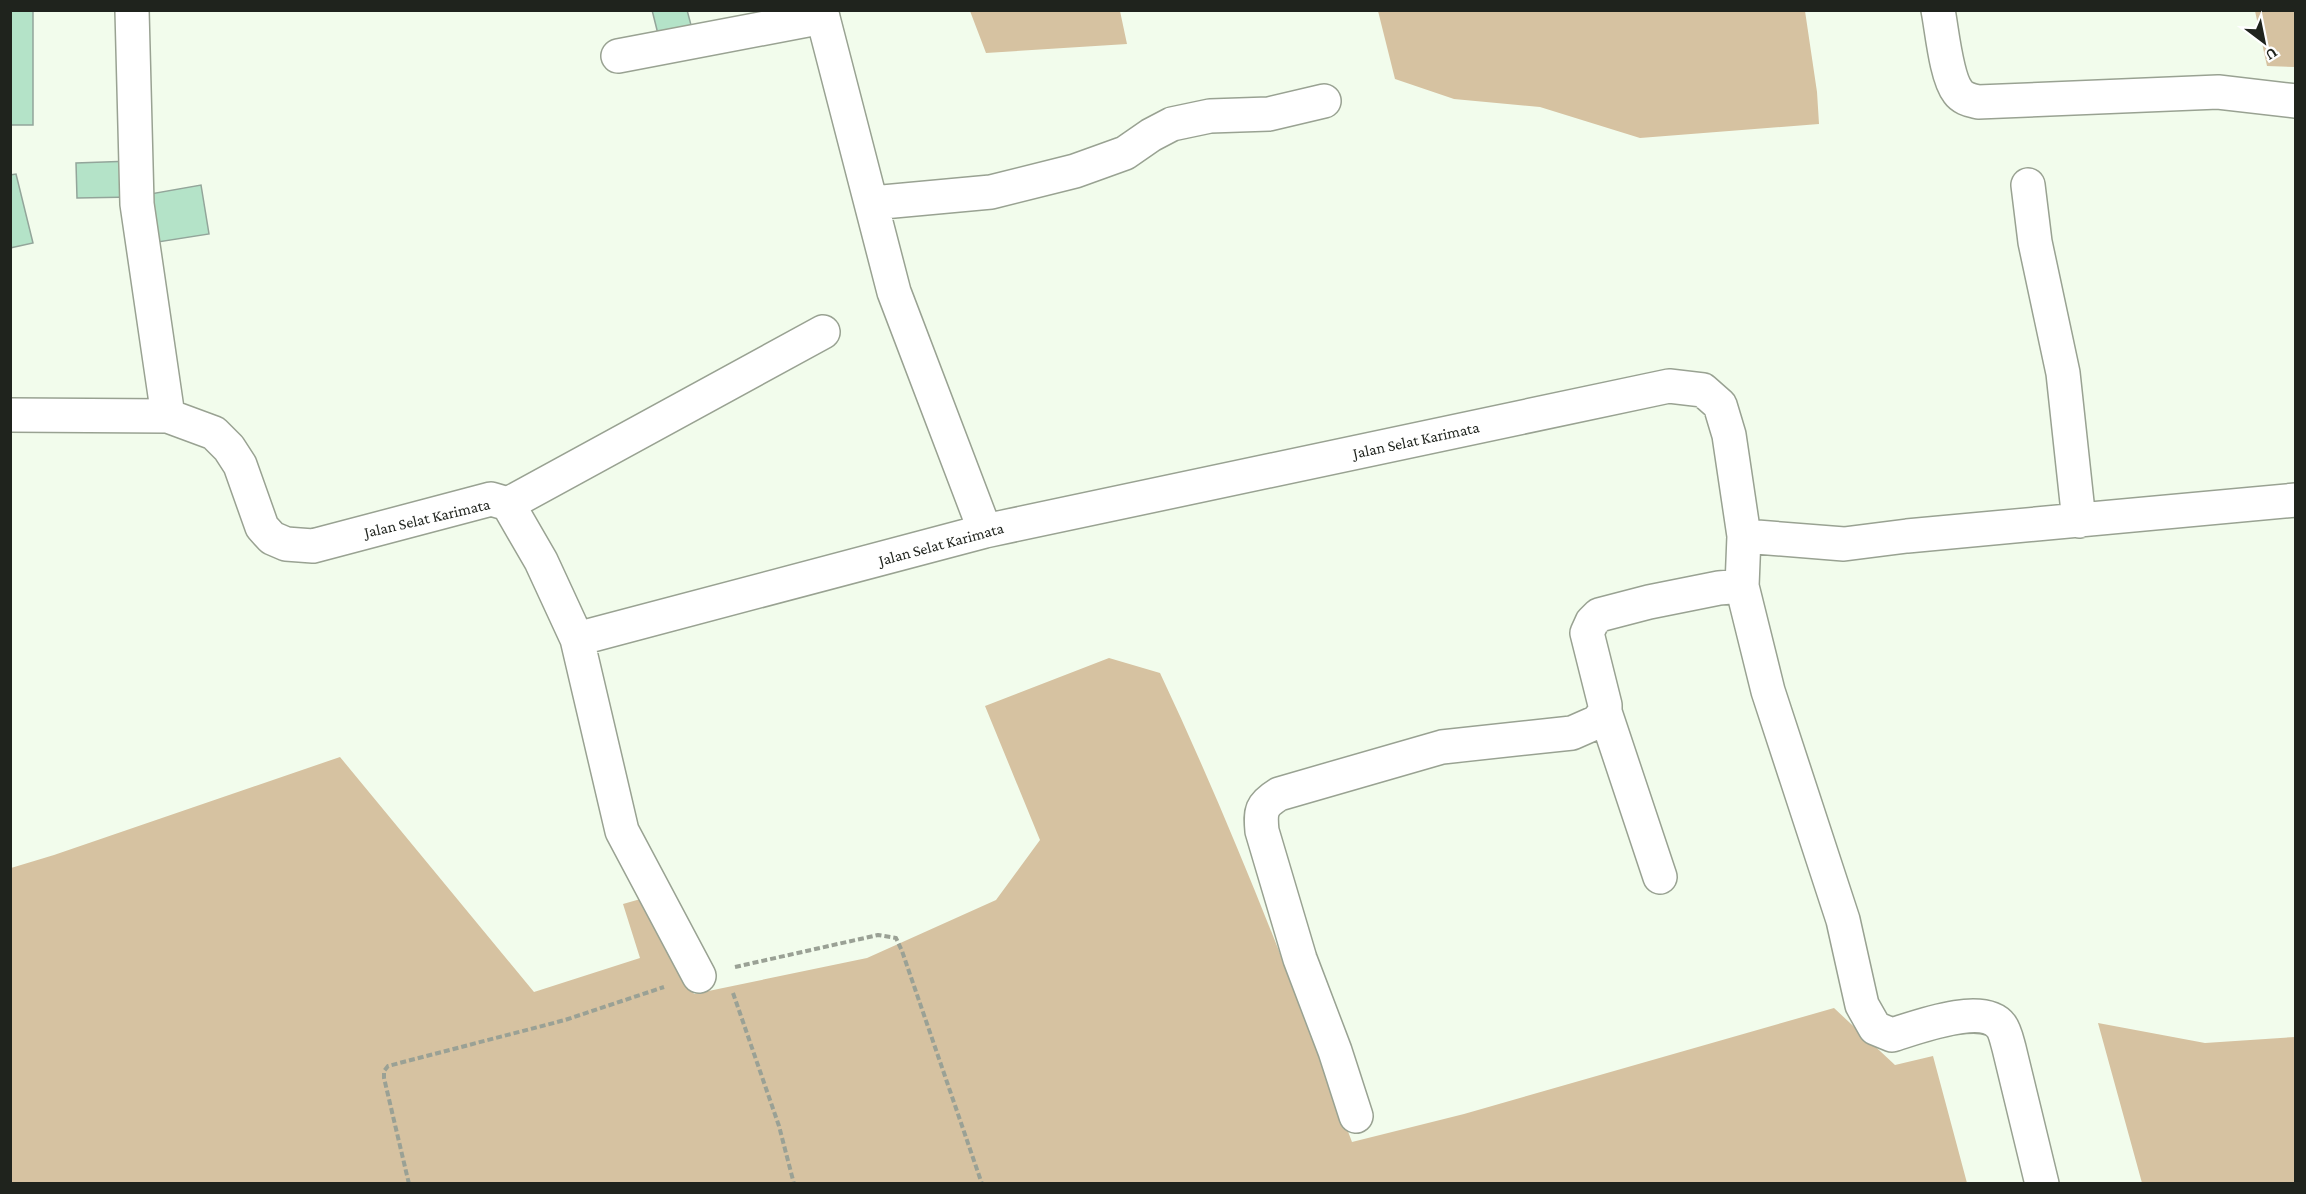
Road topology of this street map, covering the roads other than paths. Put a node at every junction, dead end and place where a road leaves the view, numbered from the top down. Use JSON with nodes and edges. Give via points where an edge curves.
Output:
{"nodes":[{"id":1,"x":132,"y":10,"type":"edge"},
{"id":2,"x":1938,"y":10,"type":"edge"},
{"id":3,"x":822,"y":14,"type":"edge"},
{"id":4,"x":618,"y":56,"type":"dead end"},
{"id":5,"x":1324,"y":101,"type":"dead end"},
{"id":6,"x":2295,"y":101,"type":"edge"},
{"id":7,"x":2028,"y":185,"type":"dead end"},
{"id":8,"x":872,"y":203,"type":"junction"},
{"id":9,"x":823,"y":332,"type":"dead end"},
{"id":10,"x":10,"y":416,"type":"edge"},
{"id":11,"x":168,"y":416,"type":"junction"},
{"id":12,"x":2295,"y":500,"type":"edge"},
{"id":13,"x":508,"y":504,"type":"junction"},
{"id":14,"x":2079,"y":521,"type":"junction"},
{"id":15,"x":985,"y":531,"type":"junction"},
{"id":16,"x":1744,"y":536,"type":"junction"},
{"id":17,"x":1742,"y":586,"type":"junction"},
{"id":18,"x":577,"y":639,"type":"junction"},
{"id":19,"x":1605,"y":712,"type":"junction"},
{"id":20,"x":1660,"y":877,"type":"dead end"},
{"id":21,"x":712,"y":972,"type":"road end"},
{"id":22,"x":1356,"y":1116,"type":"dead end"},
{"id":23,"x":2043,"y":1184,"type":"edge"}],
"edges":[{"from":1,"to":11,"type":"street","via":[[137,204]]},
{"from":2,"to":6,"type":"street","via":[[1952,80],[1958,93],[1978,102],[2218,92]]},
{"from":3,"to":4,"type":"street"},
{"from":3,"to":8,"type":"street"},
{"from":5,"to":8,"type":"street","via":[[1269,114],[1210,116],[1172,124],[1125,153],[1075,171],[991,192]]},
{"from":7,"to":14,"type":"street","via":[[2035,242],[2063,373]]},
{"from":8,"to":15,"type":"street","via":[[894,292]]},
{"from":9,"to":13,"type":"street"},
{"from":10,"to":11,"type":"street","name":"Jalan Selat Karimata"},
{"from":11,"to":13,"type":"street","name":"Jalan Selat Karimata","via":[[214,433],[229,448],[240,465],[262,527],[286,544],[313,546],[491,499]]},
{"from":12,"to":14,"type":"street"},
{"from":13,"to":18,"type":"street","name":"Jalan Selat Karimata","via":[[541,561]]},
{"from":14,"to":16,"type":"street","via":[[1844,544]]},
{"from":15,"to":16,"type":"street","name":"Jalan Selat Karimata","via":[[1669,386],[1703,390],[1720,405],[1729,435]]},
{"from":15,"to":18,"type":"street","name":"Jalan Selat Karimata"},
{"from":16,"to":17,"type":"street","name":"Jalan Selat Karimata"},
{"from":17,"to":19,"type":"street","via":[[1599,615],[1587,633]]},
{"from":17,"to":23,"type":"street","name":"Jalan Selat Karimata","via":[[1768,691],[1843,920],[1862,1005],[1875,1028],[1892,1035],[1971,1016],[1992,1019],[2001,1026]]},
{"from":18,"to":21,"type":"street","via":[[622,831]]},
{"from":19,"to":20,"type":"street"},
{"from":19,"to":22,"type":"street","via":[[1597,722],[1572,733],[1442,747],[1279,794],[1267,801],[1260,814],[1262,831],[1300,959]]}]}
